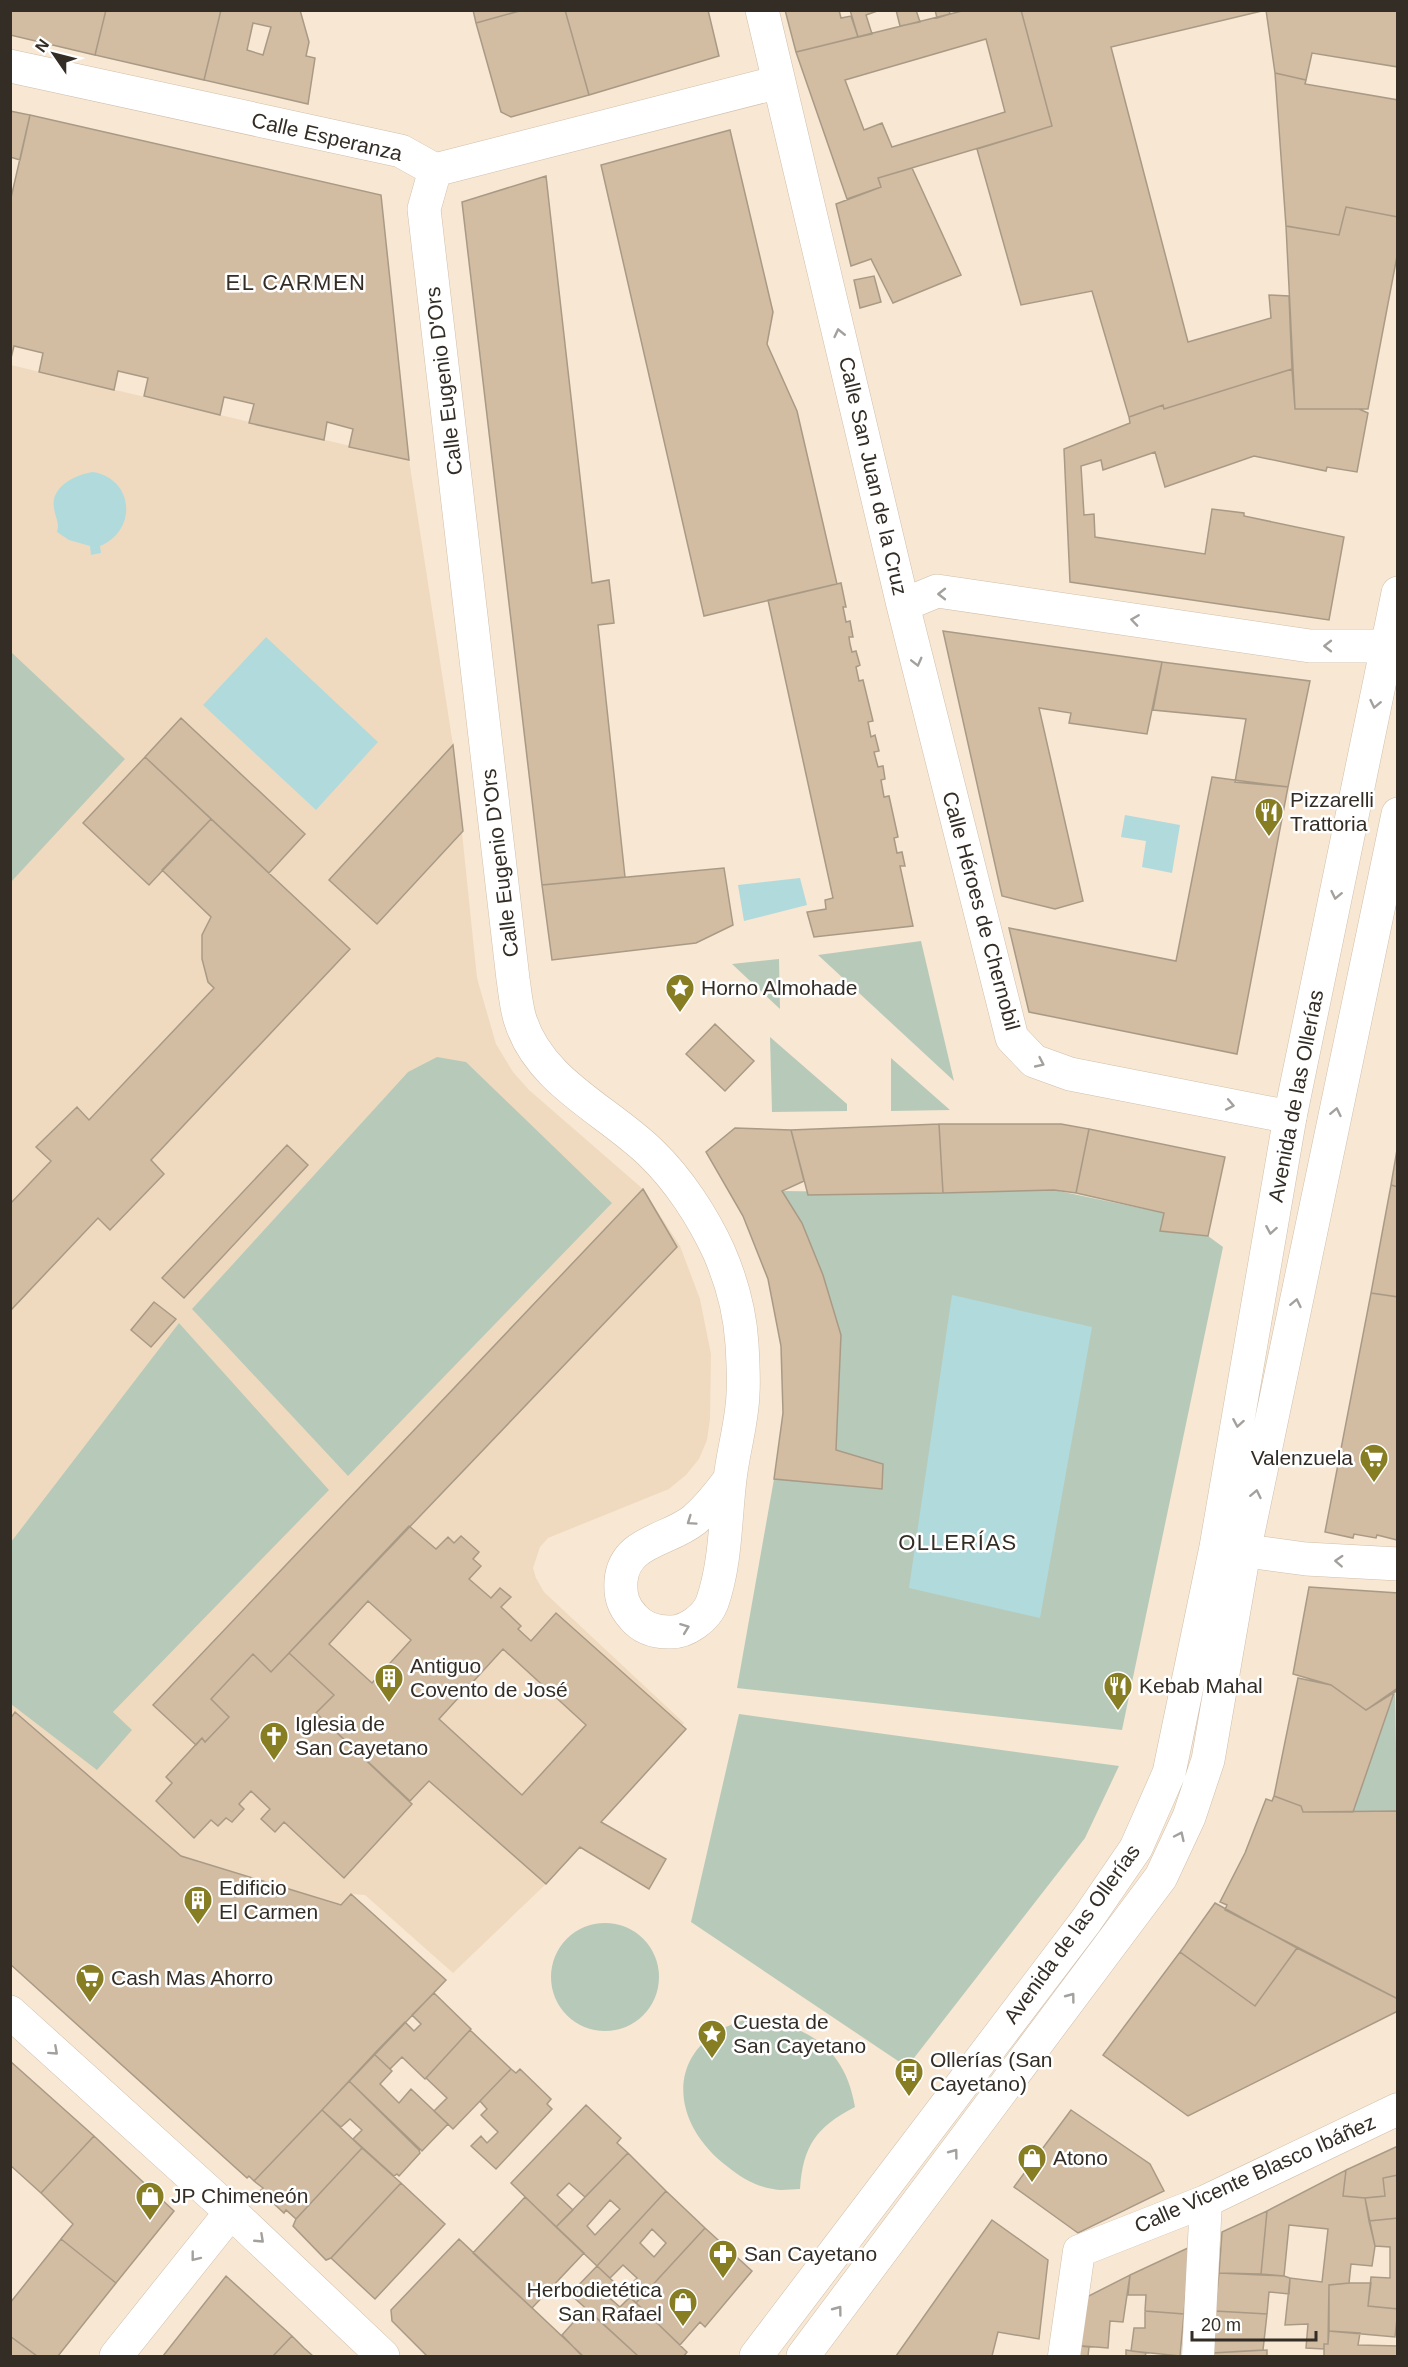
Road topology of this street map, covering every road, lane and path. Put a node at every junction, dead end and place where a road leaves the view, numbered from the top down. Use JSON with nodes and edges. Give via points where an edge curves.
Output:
{"nodes":[{"id":1,"x":762,"y":10,"type":"edge"},
{"id":2,"x":10,"y":66,"type":"edge"},
{"id":3,"x":779,"y":82,"type":"junction"},
{"id":4,"x":435,"y":170,"type":"junction"},
{"id":5,"x":1398,"y":593,"type":"edge"},
{"id":6,"x":903,"y":605,"type":"junction"},
{"id":7,"x":1392,"y":647,"type":"edge"},
{"id":8,"x":1398,"y":814,"type":"edge"},
{"id":9,"x":1290,"y":1117,"type":"junction"},
{"id":10,"x":730,"y":1479,"type":"junction"},
{"id":11,"x":1230,"y":1549,"type":"junction"},
{"id":12,"x":1398,"y":1564,"type":"edge"},
{"id":13,"x":10,"y":2012,"type":"edge"},
{"id":14,"x":1398,"y":2109,"type":"edge"},
{"id":15,"x":1206,"y":2201,"type":"junction"},
{"id":16,"x":231,"y":2212,"type":"junction"},
{"id":17,"x":116,"y":2356,"type":"edge"},
{"id":18,"x":383,"y":2356,"type":"edge"},
{"id":19,"x":756,"y":2356,"type":"edge"},
{"id":20,"x":803,"y":2356,"type":"edge"},
{"id":21,"x":1064,"y":2356,"type":"edge"},
{"id":22,"x":1198,"y":2356,"type":"edge"}],
"edges":[{"from":1,"to":3,"type":"street","name":"Calle San Juan de la Cruz"},
{"from":2,"to":4,"type":"street","name":"Calle Esperanza","via":[[401,151]]},
{"from":3,"to":4,"type":"street"},
{"from":6,"to":3,"type":"street","name":"Calle San Juan de la Cruz","one_way":true},
{"from":4,"to":10,"type":"street","name":"Calle Eugenio D'Ors","via":[[424,209],[520,1019],[533,1047],[557,1078],[652,1155],[687,1197],[718,1251],[735,1294],[742,1342],[743,1395]]},
{"from":5,"to":7,"type":"street","name":"Avenida de las Ollerías"},
{"from":7,"to":6,"type":"street","name":"Calle San Juan de la Cruz","one_way":true,"via":[[1310,646],[937,591]]},
{"from":6,"to":9,"type":"street","name":"Calle Héroes de Chernobil","one_way":true,"via":[[1012,1038],[1034,1061],[1070,1074]]},
{"from":7,"to":9,"type":"street","name":"Avenida de las Ollerías","one_way":true},
{"from":11,"to":8,"type":"street","name":"Avenida de las Ollerías","one_way":true},
{"from":9,"to":11,"type":"street","name":"Avenida de las Ollerías","one_way":true},
{"from":10,"to":10,"type":"street","name":"Calle Eugenio D'Ors","one_way":true,"via":[[692,1522],[638,1548],[628,1560],[620,1590],[624,1606],[637,1622],[657,1632],[673,1633],[695,1624],[711,1605],[725,1546]]},
{"from":12,"to":11,"type":"street","one_way":true,"via":[[1306,1559]]},
{"from":11,"to":19,"type":"street","name":"Avenida de las Ollerías","via":[[1169,1773],[1136,1848],[1086,1921]]},
{"from":20,"to":11,"type":"street","name":"Avenida de las Ollerías","one_way":true,"via":[[1161,1877],[1189,1817],[1208,1760]]},
{"from":13,"to":16,"type":"street","one_way":true},
{"from":14,"to":15,"type":"street","name":"Calle Vicente Blasco Ibáñez"},
{"from":15,"to":21,"type":"street","name":"Calle Vicente Blasco Ibáñez","via":[[1079,2251]]},
{"from":15,"to":22,"type":"street"},
{"from":16,"to":17,"type":"street","one_way":true},
{"from":16,"to":18,"type":"street","one_way":true}]}
